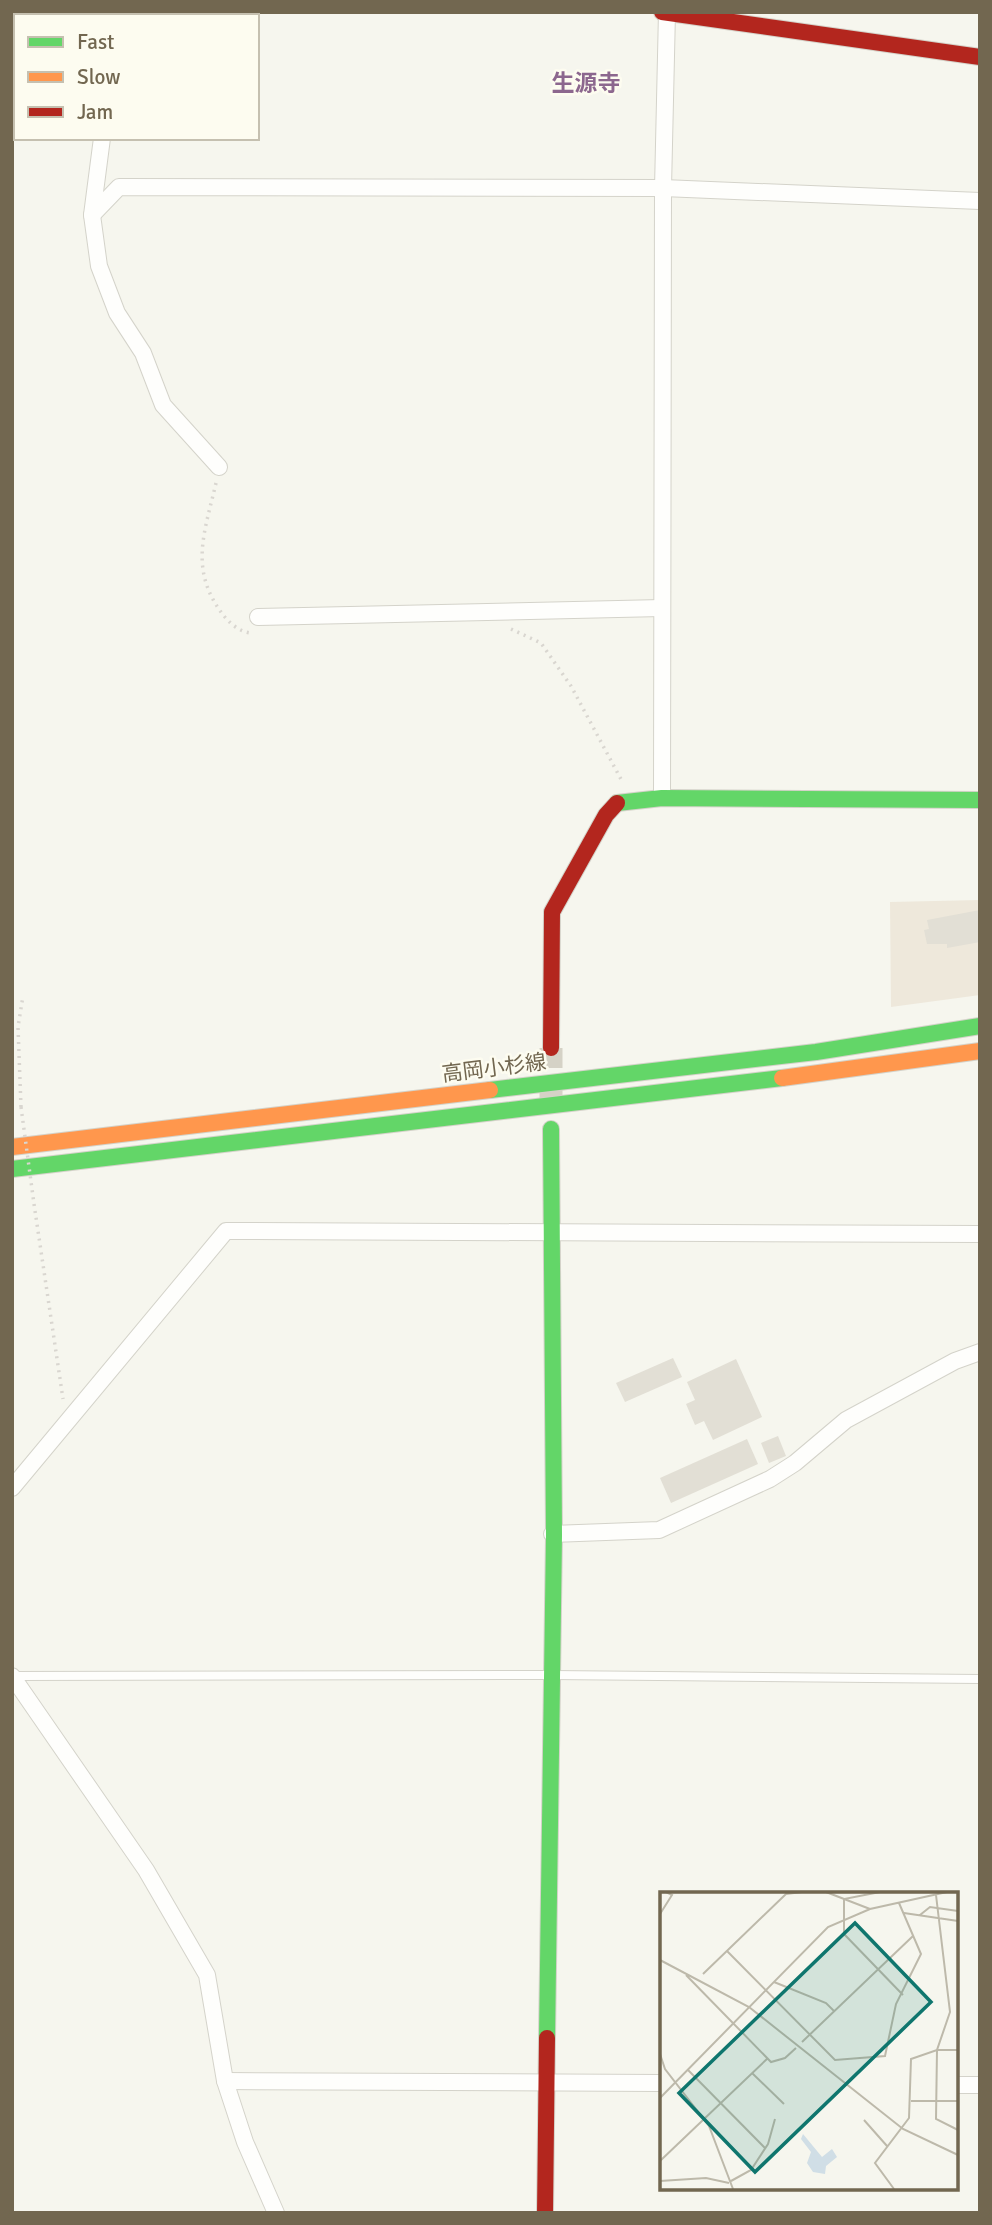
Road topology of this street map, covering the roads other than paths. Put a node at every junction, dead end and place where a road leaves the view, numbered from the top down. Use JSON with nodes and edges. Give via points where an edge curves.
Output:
{"nodes":[{"id":1,"x":665,"y":13,"type":"edge"},
{"id":2,"x":980,"y":57,"type":"edge"},
{"id":3,"x":102,"y":140,"type":"edge"},
{"id":4,"x":663,"y":188,"type":"junction"},
{"id":5,"x":980,"y":201,"type":"edge"},
{"id":6,"x":92,"y":215,"type":"junction"},
{"id":7,"x":219,"y":467,"type":"dead end"},
{"id":8,"x":662,"y":608,"type":"junction"},
{"id":9,"x":258,"y":617,"type":"dead end"},
{"id":10,"x":662,"y":798,"type":"junction"},
{"id":11,"x":980,"y":800,"type":"edge"},
{"id":12,"x":980,"y":1026,"type":"edge"},
{"id":13,"x":551,"y":1048,"type":"tunnel mouth"},
{"id":14,"x":980,"y":1051,"type":"edge"},
{"id":15,"x":551,"y":1129,"type":"dead end"},
{"id":16,"x":12,"y":1146,"type":"edge"},
{"id":17,"x":12,"y":1169,"type":"edge"},
{"id":18,"x":554,"y":1232,"type":"junction"},
{"id":19,"x":980,"y":1234,"type":"edge"},
{"id":20,"x":980,"y":1352,"type":"edge"},
{"id":21,"x":12,"y":1488,"type":"edge"},
{"id":22,"x":552,"y":1534,"type":"junction"},
{"id":23,"x":552,"y":1675,"type":"junction"},
{"id":24,"x":12,"y":1676,"type":"edge"},
{"id":25,"x":980,"y":1679,"type":"edge"},
{"id":26,"x":225,"y":2081,"type":"junction"},
{"id":27,"x":546,"y":2082,"type":"junction"},
{"id":28,"x":660,"y":2083,"type":"edge"},
{"id":29,"x":957,"y":2085,"type":"edge"},
{"id":30,"x":980,"y":2085,"type":"edge"},
{"id":31,"x":276,"y":2213,"type":"edge"},
{"id":32,"x":545,"y":2213,"type":"edge"}],
"edges":[{"from":1,"to":2,"type":"main road"},
{"from":1,"to":4,"type":"street"},
{"from":3,"to":6,"type":"street"},
{"from":4,"to":5,"type":"street"},
{"from":4,"to":6,"type":"street","via":[[119,187]]},
{"from":4,"to":8,"type":"street"},
{"from":6,"to":7,"type":"street","via":[[99,266],[117,313],[143,353],[163,405]]},
{"from":8,"to":9,"type":"street"},
{"from":8,"to":10,"type":"street"},
{"from":10,"to":11,"type":"main road"},
{"from":10,"to":13,"type":"main road","via":[[618,802],[606,815],[552,912]]},
{"from":12,"to":16,"type":"main road","name":"高岡小杉線","via":[[816,1052]]},
{"from":14,"to":17,"type":"main road","name":"高岡小杉線"},
{"from":15,"to":18,"type":"main road"},
{"from":18,"to":19,"type":"street"},
{"from":18,"to":21,"type":"street","via":[[226,1231]]},
{"from":18,"to":22,"type":"main road"},
{"from":20,"to":22,"type":"street","via":[[846,1420],[769,1479],[659,1530]]},
{"from":22,"to":23,"type":"main road"},
{"from":23,"to":24,"type":"lane"},
{"from":23,"to":25,"type":"lane"},
{"from":23,"to":27,"type":"main road"},
{"from":24,"to":26,"type":"street","via":[[146,1870],[207,1975]]},
{"from":26,"to":27,"type":"street"},
{"from":26,"to":31,"type":"street"},
{"from":27,"to":28,"type":"street"},
{"from":27,"to":32,"type":"main road"},
{"from":29,"to":30,"type":"street"}]}
